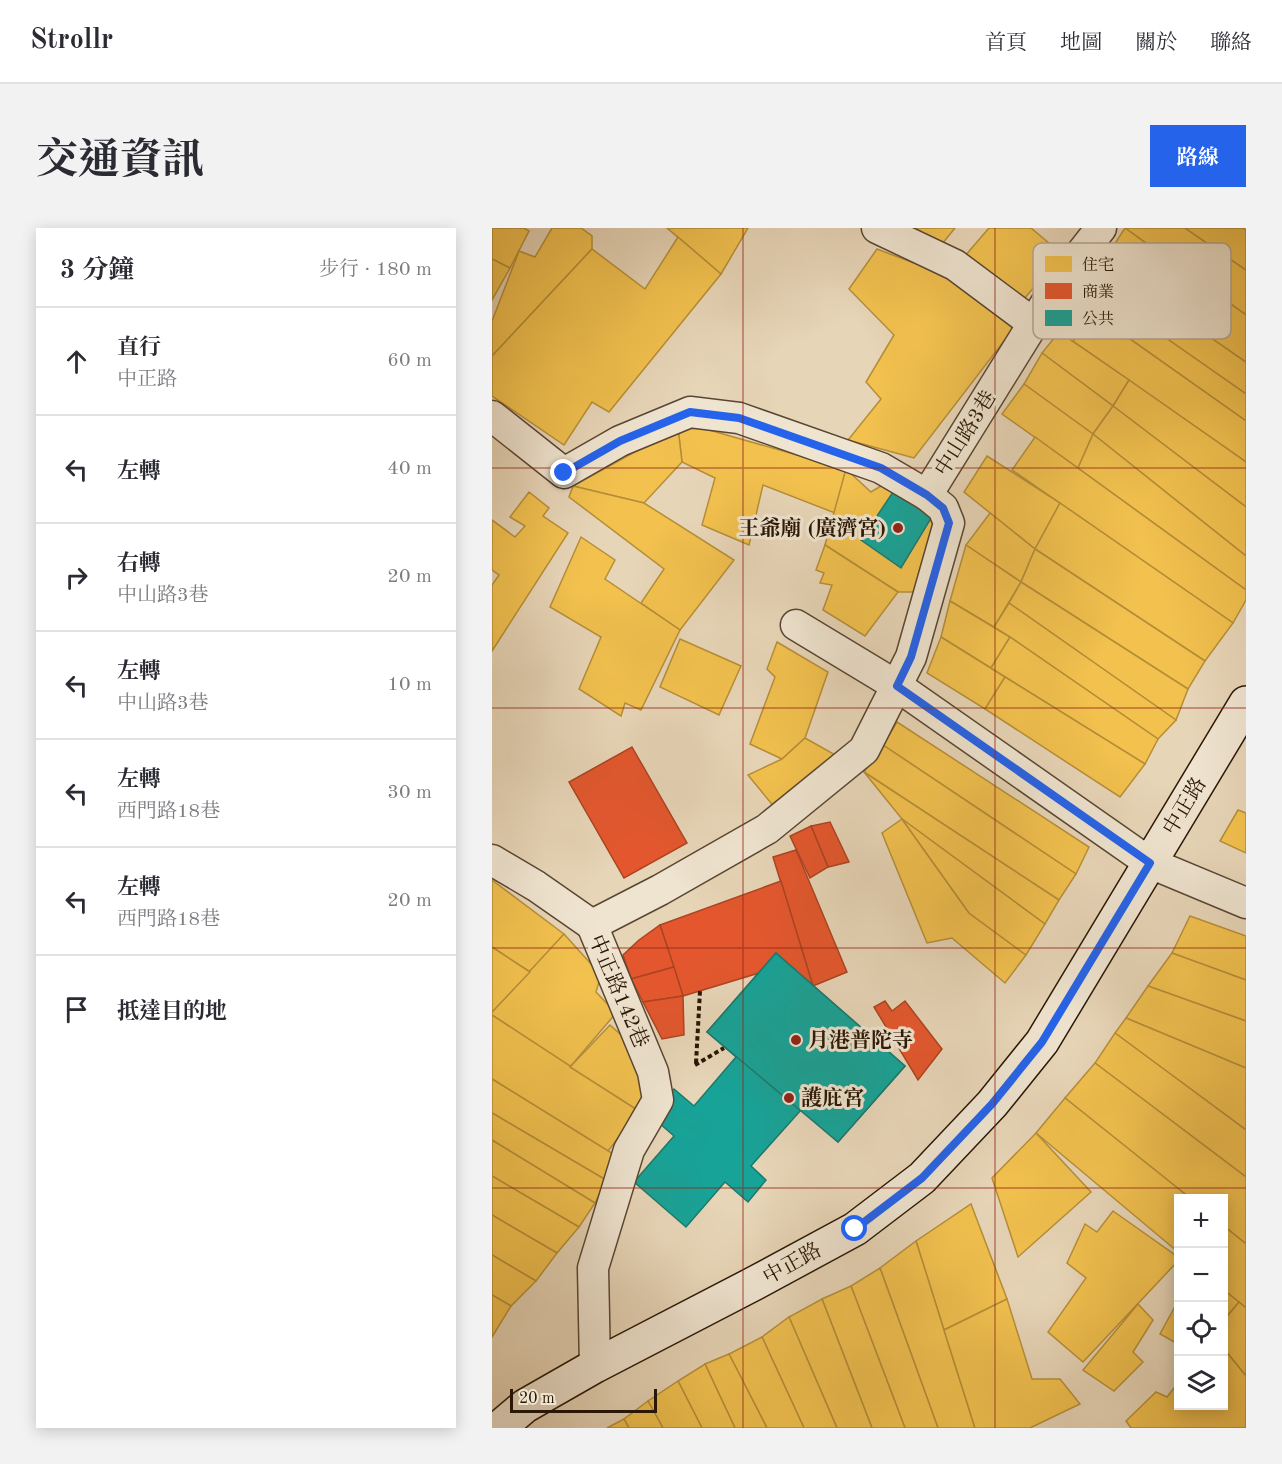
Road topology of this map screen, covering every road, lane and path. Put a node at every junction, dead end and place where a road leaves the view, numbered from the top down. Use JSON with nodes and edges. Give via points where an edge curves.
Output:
{"nodes":[{"id":1,"x":877,"y":228,"type":"edge"},
{"id":2,"x":1101,"y":228,"type":"edge"},
{"id":3,"x":1089,"y":243,"type":"edge"},
{"id":4,"x":1033,"y":323,"type":"edge"},
{"id":5,"x":1033,"y":326,"type":"edge"},
{"id":6,"x":492,"y":416,"type":"edge"},
{"id":7,"x":927,"y":495,"type":"junction"},
{"id":8,"x":796,"y":625,"type":"dead end"},
{"id":9,"x":897,"y":686,"type":"junction"},
{"id":10,"x":1246,"y":703,"type":"edge"},
{"id":11,"x":492,"y":860,"type":"edge"},
{"id":12,"x":1150,"y":863,"type":"junction"},
{"id":13,"x":1246,"y":903,"type":"edge"},
{"id":14,"x":592,"y":925,"type":"junction"},
{"id":15,"x":700,"y":991,"type":"dead end"},
{"id":16,"x":696,"y":1064,"type":"dead end"},
{"id":17,"x":595,"y":1366,"type":"junction"},
{"id":18,"x":499,"y":1428,"type":"edge"}],
"edges":[{"from":1,"to":4,"type":"lane","via":[[955,265]]},
{"from":2,"to":3,"type":"lane","name":"中山路3巷"},
{"from":5,"to":7,"type":"lane","name":"中山路3巷"},
{"from":6,"to":7,"type":"lane","via":[[564,473],[620,441],[690,412],[739,418],[881,468]]},
{"from":7,"to":9,"type":"lane","name":"中山路3巷","via":[[943,508],[949,523],[911,657]]},
{"from":8,"to":9,"type":"lane"},
{"from":9,"to":12,"type":"lane"},
{"from":9,"to":14,"type":"lane","name":"中正路142巷","via":[[864,750],[767,829]]},
{"from":10,"to":12,"type":"street","name":"中正路"},
{"from":11,"to":14,"type":"lane"},
{"from":12,"to":13,"type":"lane"},
{"from":12,"to":17,"type":"street","name":"中正路","via":[[1042,1042],[992,1104],[922,1178],[855,1229]]},
{"from":14,"to":17,"type":"lane","name":"中正路142巷","via":[[653,1072],[658,1100],[629,1150],[594,1268]]},
{"from":15,"to":16,"type":"path"},
{"from":17,"to":18,"type":"street","name":"中正路","via":[[525,1407]]}]}
